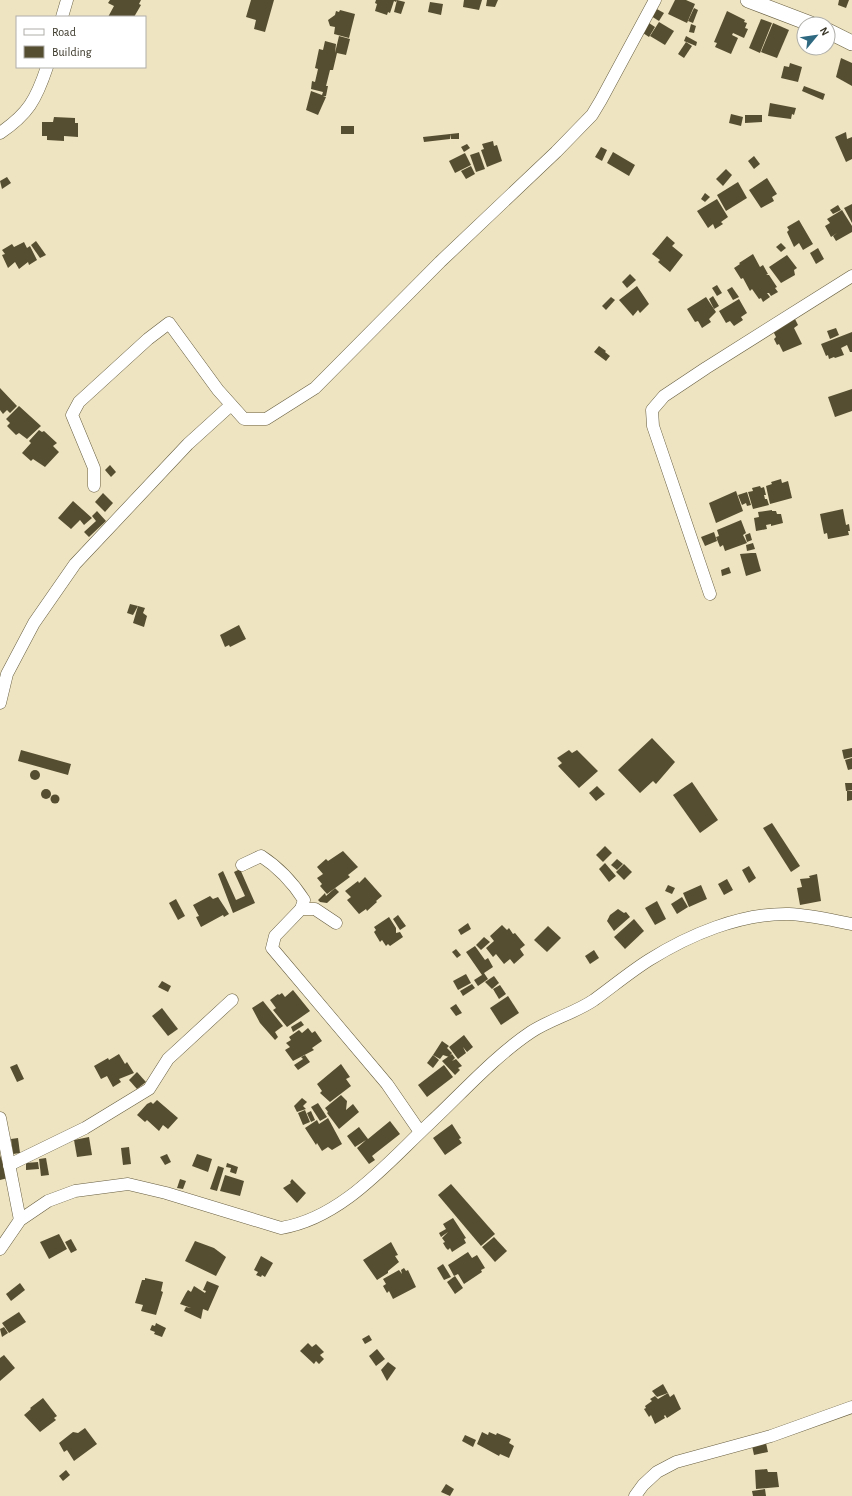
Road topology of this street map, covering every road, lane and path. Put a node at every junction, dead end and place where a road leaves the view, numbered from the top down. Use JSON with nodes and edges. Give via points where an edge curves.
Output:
{"nodes":[{"id":1,"x":67,"y":0,"type":"edge"},
{"id":2,"x":655,"y":0,"type":"edge"},
{"id":3,"x":748,"y":0,"type":"edge"},
{"id":4,"x":62,"y":16,"type":"edge"},
{"id":5,"x":796,"y":18,"type":"edge"},
{"id":6,"x":836,"y":35,"type":"edge"},
{"id":7,"x":852,"y":43,"type":"edge"},
{"id":8,"x":47,"y":68,"type":"edge"},
{"id":9,"x":0,"y":133,"type":"edge"},
{"id":10,"x":852,"y":276,"type":"edge"},
{"id":11,"x":231,"y":405,"type":"junction"},
{"id":12,"x":94,"y":486,"type":"dead end"},
{"id":13,"x":710,"y":594,"type":"dead end"},
{"id":14,"x":0,"y":703,"type":"edge"},
{"id":15,"x":242,"y":865,"type":"dead end"},
{"id":16,"x":301,"y":909,"type":"junction"},
{"id":17,"x":336,"y":923,"type":"dead end"},
{"id":18,"x":852,"y":924,"type":"edge"},
{"id":19,"x":232,"y":1000,"type":"dead end"},
{"id":20,"x":0,"y":1118,"type":"edge"},
{"id":21,"x":420,"y":1132,"type":"junction"},
{"id":22,"x":8,"y":1165,"type":"junction"},
{"id":23,"x":20,"y":1220,"type":"junction"},
{"id":24,"x":0,"y":1249,"type":"edge"},
{"id":25,"x":852,"y":1407,"type":"edge"},
{"id":26,"x":635,"y":1496,"type":"edge"}],
"edges":[{"from":1,"to":4,"type":"street"},
{"from":2,"to":11,"type":"street","via":[[592,115],[315,388],[266,419],[244,419]]},
{"from":3,"to":5,"type":"street"},
{"from":6,"to":7,"type":"street"},
{"from":8,"to":9,"type":"street","via":[[28,110]]},
{"from":10,"to":13,"type":"street","via":[[664,396],[652,410],[653,426]]},
{"from":11,"to":12,"type":"street","via":[[169,323],[79,402],[72,415],[94,468]]},
{"from":11,"to":14,"type":"street","via":[[188,444],[75,564],[34,623],[7,674]]},
{"from":15,"to":16,"type":"street","via":[[261,856],[274,864],[304,900]]},
{"from":16,"to":17,"type":"street","via":[[315,909]]},
{"from":16,"to":21,"type":"street","via":[[275,936],[272,948],[387,1084]]},
{"from":18,"to":21,"type":"street","via":[[788,914],[751,918],[678,943],[592,1001],[530,1033]]},
{"from":19,"to":22,"type":"street","via":[[168,1059],[149,1089],[85,1128]]},
{"from":20,"to":22,"type":"street"},
{"from":21,"to":23,"type":"street","via":[[359,1188],[333,1208],[294,1226],[281,1228],[128,1184],[75,1191],[48,1201]]},
{"from":22,"to":23,"type":"street"},
{"from":23,"to":24,"type":"street"},
{"from":25,"to":26,"type":"street","via":[[771,1436],[676,1462],[657,1472]]}]}
